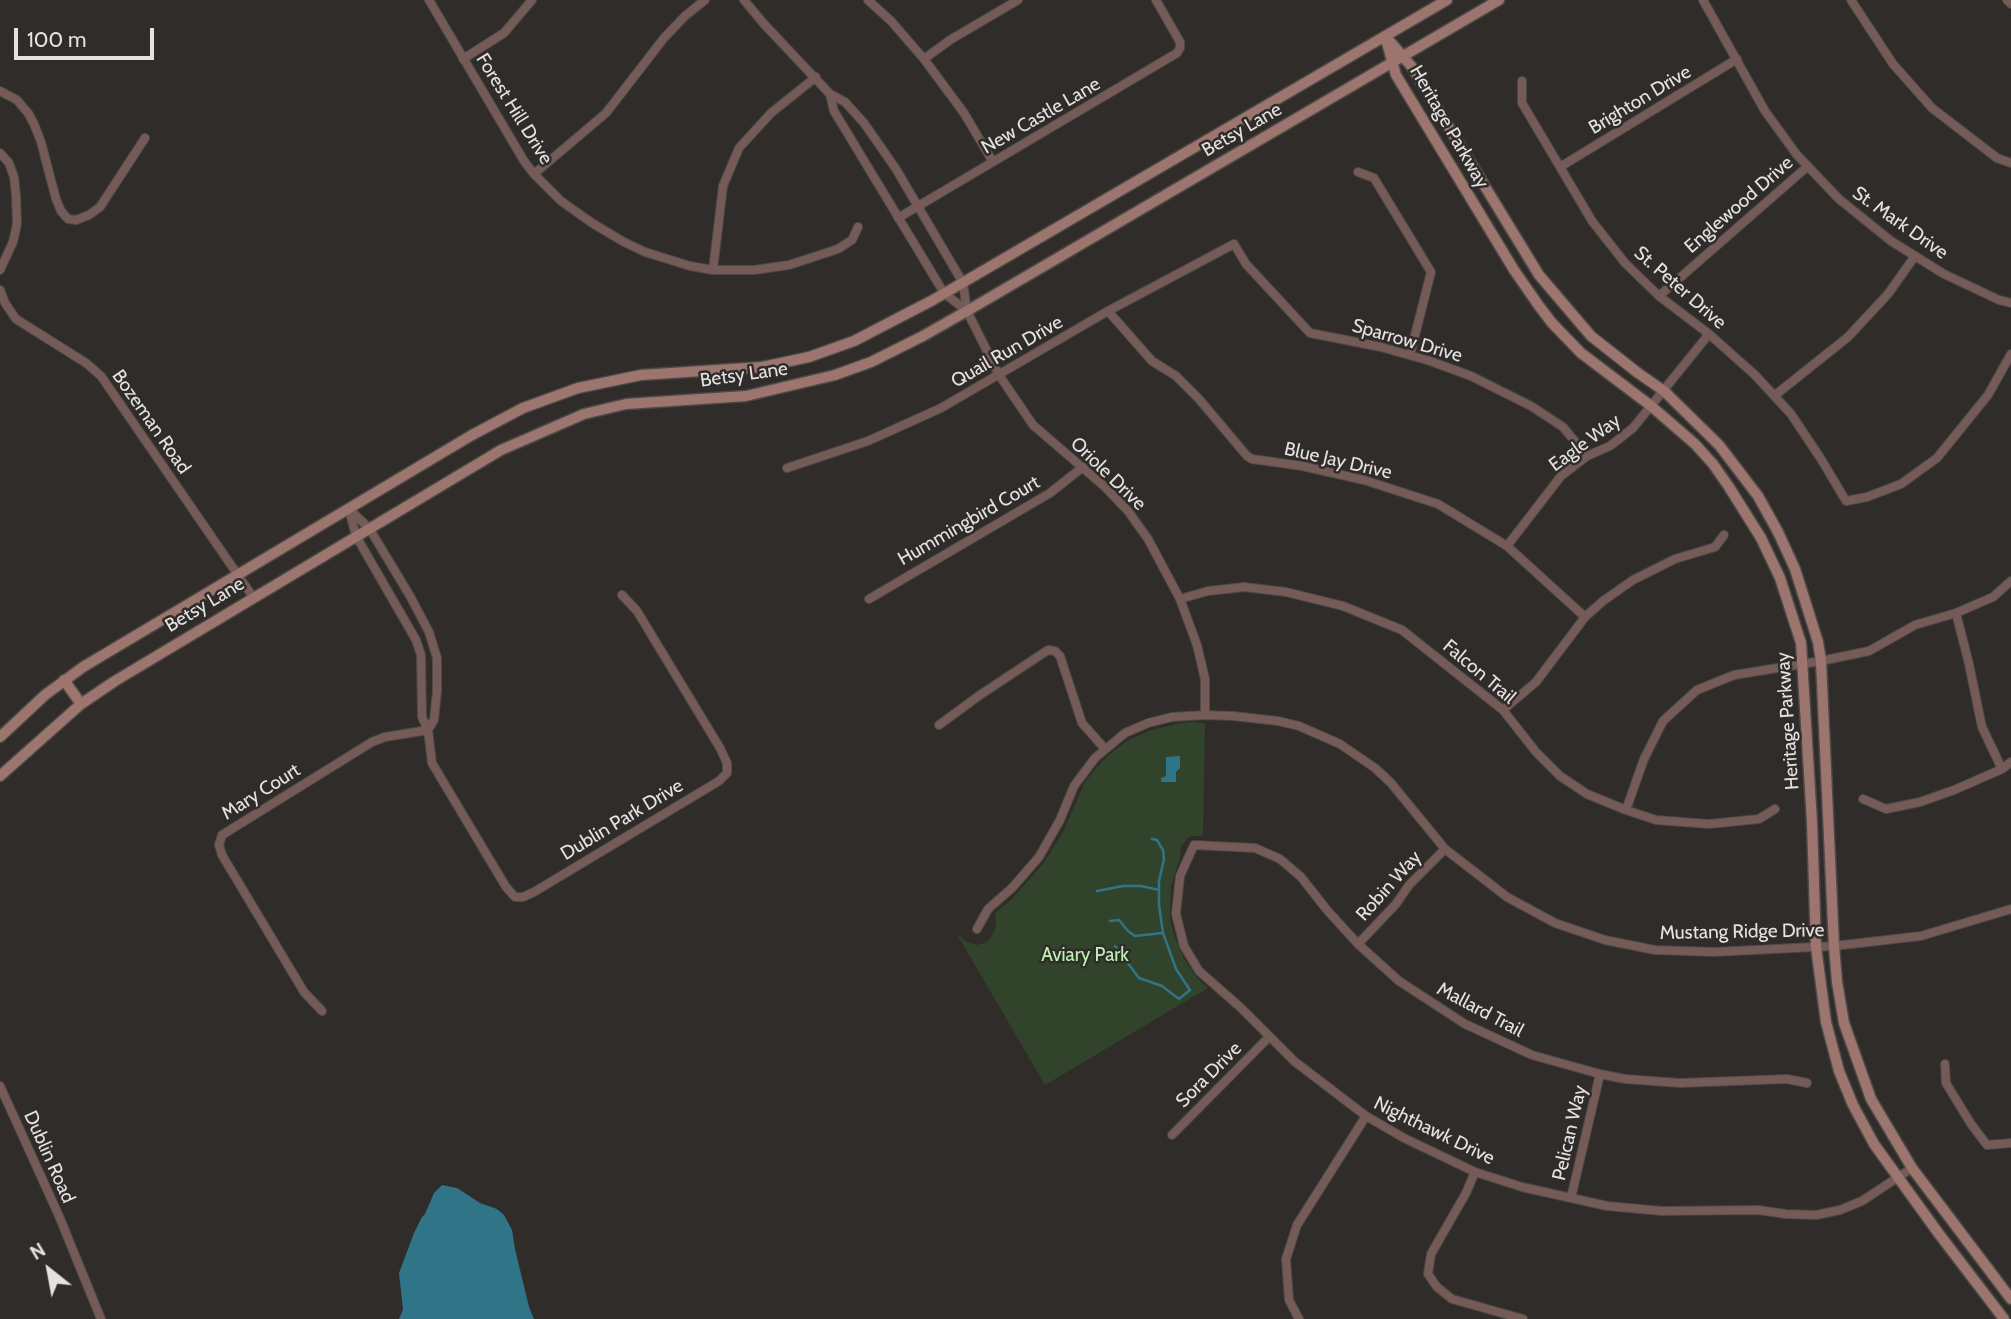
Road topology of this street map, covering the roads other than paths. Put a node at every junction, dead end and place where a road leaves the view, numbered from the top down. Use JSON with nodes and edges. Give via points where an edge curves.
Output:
{"nodes":[{"id":1,"x":429,"y":0,"type":"edge"},
{"id":2,"x":532,"y":0,"type":"edge"},
{"id":3,"x":705,"y":0,"type":"edge"},
{"id":4,"x":744,"y":0,"type":"edge"},
{"id":5,"x":868,"y":0,"type":"edge"},
{"id":6,"x":1018,"y":0,"type":"edge"},
{"id":7,"x":1156,"y":0,"type":"edge"},
{"id":8,"x":1447,"y":0,"type":"edge"},
{"id":9,"x":1499,"y":0,"type":"edge"},
{"id":10,"x":1703,"y":0,"type":"edge"},
{"id":11,"x":1851,"y":0,"type":"edge"},
{"id":12,"x":1385,"y":36,"type":"junction"},
{"id":13,"x":463,"y":59,"type":"junction"},
{"id":14,"x":924,"y":59,"type":"junction"},
{"id":15,"x":1398,"y":59,"type":"junction"},
{"id":16,"x":1737,"y":60,"type":"junction"},
{"id":17,"x":816,"y":77,"type":"junction"},
{"id":18,"x":1522,"y":81,"type":"dead end"},
{"id":19,"x":0,"y":90,"type":"edge"},
{"id":20,"x":830,"y":94,"type":"junction"},
{"id":21,"x":145,"y":138,"type":"dead end"},
{"id":22,"x":0,"y":153,"type":"edge"},
{"id":23,"x":993,"y":162,"type":"junction"},
{"id":24,"x":2011,"y":163,"type":"edge"},
{"id":25,"x":1808,"y":166,"type":"junction"},
{"id":26,"x":1560,"y":167,"type":"junction"},
{"id":27,"x":1358,"y":172,"type":"dead end"},
{"id":28,"x":534,"y":174,"type":"junction"},
{"id":29,"x":918,"y":206,"type":"junction"},
{"id":30,"x":898,"y":218,"type":"junction"},
{"id":31,"x":858,"y":227,"type":"dead end"},
{"id":32,"x":1234,"y":244,"type":"joint"},
{"id":33,"x":1915,"y":256,"type":"junction"},
{"id":34,"x":0,"y":270,"type":"edge"},
{"id":35,"x":713,"y":270,"type":"junction"},
{"id":36,"x":963,"y":283,"type":"junction"},
{"id":37,"x":0,"y":290,"type":"edge"},
{"id":38,"x":944,"y":293,"type":"junction"},
{"id":39,"x":1659,"y":296,"type":"junction"},
{"id":40,"x":2011,"y":303,"type":"edge"},
{"id":41,"x":967,"y":311,"type":"junction"},
{"id":42,"x":1108,"y":311,"type":"junction"},
{"id":43,"x":1709,"y":334,"type":"junction"},
{"id":44,"x":2011,"y":354,"type":"edge"},
{"id":45,"x":1410,"y":355,"type":"junction"},
{"id":46,"x":999,"y":375,"type":"junction"},
{"id":47,"x":1664,"y":391,"type":"junction"},
{"id":48,"x":1774,"y":396,"type":"junction"},
{"id":49,"x":1651,"y":406,"type":"junction"},
{"id":50,"x":1587,"y":456,"type":"junction"},
{"id":51,"x":1083,"y":467,"type":"junction"},
{"id":52,"x":787,"y":468,"type":"dead end"},
{"id":53,"x":349,"y":509,"type":"junction"},
{"id":54,"x":369,"y":528,"type":"junction"},
{"id":55,"x":1724,"y":535,"type":"dead end"},
{"id":56,"x":356,"y":536,"type":"junction"},
{"id":57,"x":1507,"y":546,"type":"junction"},
{"id":58,"x":237,"y":575,"type":"junction"},
{"id":59,"x":397,"y":576,"type":"junction"},
{"id":60,"x":2011,"y":581,"type":"edge"},
{"id":61,"x":384,"y":584,"type":"junction"},
{"id":62,"x":622,"y":595,"type":"dead end"},
{"id":63,"x":253,"y":597,"type":"junction"},
{"id":64,"x":869,"y":599,"type":"dead end"},
{"id":65,"x":1180,"y":599,"type":"junction"},
{"id":66,"x":1956,"y":613,"type":"junction"},
{"id":67,"x":1585,"y":617,"type":"junction"},
{"id":68,"x":433,"y":647,"type":"junction"},
{"id":69,"x":419,"y":650,"type":"junction"},
{"id":70,"x":1821,"y":661,"type":"junction"},
{"id":71,"x":1802,"y":664,"type":"junction"},
{"id":72,"x":64,"y":680,"type":"junction"},
{"id":73,"x":82,"y":704,"type":"junction"},
{"id":74,"x":1503,"y":710,"type":"junction"},
{"id":75,"x":1205,"y":715,"type":"junction"},
{"id":76,"x":939,"y":725,"type":"dead end"},
{"id":77,"x":428,"y":730,"type":"junction"},
{"id":78,"x":0,"y":737,"type":"edge"},
{"id":79,"x":1105,"y":749,"type":"junction"},
{"id":80,"x":2011,"y":762,"type":"edge"},
{"id":81,"x":2002,"y":769,"type":"junction"},
{"id":82,"x":0,"y":776,"type":"edge"},
{"id":83,"x":1863,"y":799,"type":"dead end"},
{"id":84,"x":1775,"y":809,"type":"dead end"},
{"id":85,"x":1626,"y":810,"type":"junction"},
{"id":86,"x":1194,"y":845,"type":"joint"},
{"id":87,"x":1445,"y":849,"type":"junction"},
{"id":88,"x":2011,"y":909,"type":"edge"},
{"id":89,"x":978,"y":929,"type":"dead end"},
{"id":90,"x":1358,"y":944,"type":"junction"},
{"id":91,"x":1834,"y":946,"type":"junction"},
{"id":92,"x":1816,"y":947,"type":"junction"},
{"id":93,"x":322,"y":1011,"type":"dead end"},
{"id":94,"x":1269,"y":1037,"type":"junction"},
{"id":95,"x":1945,"y":1064,"type":"dead end"},
{"id":96,"x":1600,"y":1074,"type":"junction"},
{"id":97,"x":1807,"y":1083,"type":"dead end"},
{"id":98,"x":0,"y":1086,"type":"edge"},
{"id":99,"x":1366,"y":1116,"type":"junction"},
{"id":100,"x":1172,"y":1135,"type":"dead end"},
{"id":101,"x":2011,"y":1143,"type":"edge"},
{"id":102,"x":1912,"y":1168,"type":"junction"},
{"id":103,"x":1475,"y":1171,"type":"junction"},
{"id":104,"x":1897,"y":1178,"type":"junction"},
{"id":105,"x":1571,"y":1198,"type":"junction"},
{"id":106,"x":2011,"y":1299,"type":"edge"},
{"id":107,"x":101,"y":1319,"type":"edge"},
{"id":108,"x":1298,"y":1319,"type":"edge"},
{"id":109,"x":1523,"y":1319,"type":"edge"},
{"id":110,"x":2004,"y":1319,"type":"edge"}],
"edges":[{"from":1,"to":13,"type":"street","name":"Forest Hill Drive"},
{"from":2,"to":13,"type":"street","via":[[504,33]]},
{"from":3,"to":28,"type":"street","via":[[664,38],[606,113]]},
{"from":4,"to":17,"type":"street","name":"Oriole Drive"},
{"from":5,"to":14,"type":"street"},
{"from":6,"to":14,"type":"street"},
{"from":7,"to":23,"type":"street","name":"New Castle Lane","via":[[1180,42],[1173,56]]},
{"from":8,"to":12,"type":"main road","name":"Betsy Lane"},
{"from":9,"to":15,"type":"main road","name":"Betsy Lane"},
{"from":10,"to":16,"type":"street","name":"St. Mark Drive"},
{"from":11,"to":24,"type":"street","via":[[1893,64],[1932,108],[1997,158]]},
{"from":12,"to":15,"type":"main road","name":"Heritage Parkway"},
{"from":12,"to":36,"type":"main road","name":"Betsy Lane"},
{"from":13,"to":28,"type":"street","name":"Forest Hill Drive"},
{"from":14,"to":23,"type":"street"},
{"from":15,"to":41,"type":"main road","name":"Betsy Lane"},
{"from":15,"to":47,"type":"main road","name":"Heritage Parkway","via":[[1412,66],[1539,275],[1591,336]]},
{"from":15,"to":49,"type":"main road","name":"Heritage Parkway","via":[[1396,75],[1539,306],[1581,353]]},
{"from":16,"to":25,"type":"street","name":"St. Mark Drive","via":[[1765,111]]},
{"from":16,"to":26,"type":"street","name":"Brighton Drive"},
{"from":17,"to":20,"type":"street","name":"Oriole Drive"},
{"from":17,"to":35,"type":"street","via":[[771,113],[740,148],[723,186]]},
{"from":18,"to":26,"type":"street","name":"St. Peter Drive","via":[[1522,103]]},
{"from":19,"to":21,"type":"street","via":[[28,113],[56,199],[68,219],[76,220],[100,207]]},
{"from":20,"to":29,"type":"street","name":"Oriole Drive","via":[[845,102],[864,123]]},
{"from":20,"to":30,"type":"street","name":"Oriole Drive","via":[[834,111]]},
{"from":22,"to":34,"type":"street","via":[[14,177],[17,214],[13,242]]},
{"from":23,"to":29,"type":"street","name":"New Castle Lane"},
{"from":25,"to":33,"type":"street","name":"St. Mark Drive","via":[[1839,199]]},
{"from":25,"to":39,"type":"street","name":"Englewood Drive"},
{"from":26,"to":39,"type":"street","name":"St. Peter Drive","via":[[1592,221]]},
{"from":27,"to":45,"type":"street","via":[[1374,178],[1431,272]]},
{"from":28,"to":35,"type":"street","name":"Forest Hill Drive","via":[[561,201],[624,242],[667,260]]},
{"from":29,"to":30,"type":"street","name":"New Castle Lane"},
{"from":29,"to":36,"type":"street","name":"Oriole Drive"},
{"from":30,"to":38,"type":"street","name":"Oriole Drive"},
{"from":31,"to":35,"type":"street","name":"Forest Hill Drive","via":[[852,240],[838,249],[806,260],[772,268]]},
{"from":32,"to":42,"type":"street","name":"Quail Run Drive"},
{"from":32,"to":45,"type":"street","name":"Sparrow Drive","via":[[1246,264],[1310,333]]},
{"from":33,"to":40,"type":"street","name":"St. Mark Drive"},
{"from":33,"to":48,"type":"street","via":[[1848,337]]},
{"from":36,"to":38,"type":"main road","name":"Betsy Lane"},
{"from":36,"to":41,"type":"street","name":"Oriole Drive"},
{"from":37,"to":58,"type":"street","name":"Bozeman Road","via":[[16,319],[101,376]]},
{"from":38,"to":41,"type":"street","name":"Oriole Drive"},
{"from":38,"to":53,"type":"main road","name":"Betsy Lane","via":[[854,341],[808,357],[762,367],[641,375],[578,388],[523,408]]},
{"from":39,"to":43,"type":"street","name":"St. Peter Drive"},
{"from":41,"to":46,"type":"street","name":"Oriole Drive"},
{"from":41,"to":54,"type":"main road","name":"Betsy Lane","via":[[871,362],[788,388],[746,396],[626,404],[584,414],[501,450]]},
{"from":42,"to":46,"type":"street","name":"Quail Run Drive"},
{"from":42,"to":57,"type":"street","name":"Blue Jay Drive","via":[[1152,361],[1199,399],[1252,459],[1364,480],[1437,504]]},
{"from":43,"to":47,"type":"street","name":"Eagle Way"},
{"from":43,"to":48,"type":"street","name":"St. Peter Drive"},
{"from":44,"to":48,"type":"street","name":"St. Peter Drive","via":[[1988,396],[1937,457],[1901,484],[1846,501],[1791,414]]},
{"from":45,"to":50,"type":"street","name":"Sparrow Drive","via":[[1471,376],[1531,407],[1563,428]]},
{"from":46,"to":51,"type":"street","name":"Oriole Drive","via":[[1033,425]]},
{"from":46,"to":52,"type":"street","name":"Quail Run Drive","via":[[942,408],[868,441]]},
{"from":47,"to":49,"type":"street","name":"Eagle Way"},
{"from":47,"to":70,"type":"main road","name":"Heritage Parkway","via":[[1719,445],[1758,496],[1795,569]]},
{"from":49,"to":50,"type":"street","name":"Eagle Way","via":[[1610,446]]},
{"from":49,"to":71,"type":"main road","name":"Heritage Parkway","via":[[1713,464],[1760,538],[1780,578],[1801,643]]},
{"from":50,"to":57,"type":"street","name":"Eagle Way","via":[[1561,476]]},
{"from":51,"to":64,"type":"street","name":"Hummingbird Court","via":[[1050,493]]},
{"from":51,"to":65,"type":"street","name":"Oriole Drive","via":[[1137,523]]},
{"from":53,"to":54,"type":"street","name":"Dublin Park Drive"},
{"from":53,"to":56,"type":"street","name":"Dublin Park Drive"},
{"from":53,"to":58,"type":"main road","name":"Betsy Lane"},
{"from":54,"to":56,"type":"main road","name":"Betsy Lane"},
{"from":54,"to":59,"type":"street","name":"Dublin Park Drive"},
{"from":55,"to":67,"type":"street","via":[[1715,547],[1675,559],[1633,580]]},
{"from":56,"to":61,"type":"street","name":"Dublin Park Drive"},
{"from":56,"to":63,"type":"main road","name":"Betsy Lane"},
{"from":57,"to":67,"type":"street","name":"Blue Jay Drive"},
{"from":58,"to":63,"type":"street","name":"Bozeman Road"},
{"from":58,"to":72,"type":"main road","name":"Betsy Lane"},
{"from":59,"to":61,"type":"street"},
{"from":59,"to":68,"type":"street","name":"Dublin Park Drive"},
{"from":60,"to":66,"type":"street","via":[[1993,597]]},
{"from":61,"to":69,"type":"street","name":"Dublin Park Drive"},
{"from":62,"to":77,"type":"street","name":"Dublin Park Drive","via":[[637,611],[720,748],[727,773],[719,781],[534,892],[515,897],[432,763]]},
{"from":63,"to":73,"type":"main road","name":"Betsy Lane"},
{"from":65,"to":74,"type":"street","name":"Falcon Trail","via":[[1244,587],[1343,607],[1402,631]]},
{"from":65,"to":75,"type":"street","name":"Oriole Drive","via":[[1201,657]]},
{"from":66,"to":70,"type":"street","via":[[1915,625],[1869,651]]},
{"from":66,"to":81,"type":"street","via":[[1982,727]]},
{"from":67,"to":74,"type":"street","via":[[1536,681]]},
{"from":68,"to":69,"type":"street"},
{"from":68,"to":77,"type":"street","name":"Dublin Park Drive","via":[[437,691],[434,720]]},
{"from":69,"to":77,"type":"street","name":"Dublin Park Drive","via":[[422,718]]},
{"from":70,"to":71,"type":"street"},
{"from":70,"to":91,"type":"main road","name":"Heritage Parkway"},
{"from":71,"to":85,"type":"street","via":[[1734,675],[1697,690],[1663,721]]},
{"from":71,"to":92,"type":"main road","name":"Heritage Parkway"},
{"from":72,"to":73,"type":"main road"},
{"from":72,"to":78,"type":"main road","name":"Betsy Lane"},
{"from":73,"to":82,"type":"main road","name":"Betsy Lane"},
{"from":74,"to":85,"type":"street","name":"Falcon Trail","via":[[1560,776],[1587,794]]},
{"from":75,"to":79,"type":"street","name":"Mustang Ridge Drive","via":[[1160,719],[1125,733]]},
{"from":75,"to":87,"type":"street","name":"Mustang Ridge Drive","via":[[1278,721],[1340,744],[1391,783]]},
{"from":76,"to":79,"type":"street","via":[[1048,650],[1055,651],[1082,723]]},
{"from":77,"to":93,"type":"street","name":"Mary Court","via":[[372,742],[222,835],[222,855],[304,992]]},
{"from":79,"to":89,"type":"street","name":"Mustang Ridge Drive","via":[[1080,777],[1040,857],[988,909]]},
{"from":80,"to":81,"type":"street"},
{"from":81,"to":83,"type":"street","via":[[1920,802],[1886,809]]},
{"from":84,"to":85,"type":"street","name":"Falcon Trail","via":[[1759,819],[1709,824],[1656,820]]},
{"from":86,"to":90,"type":"street","name":"Mallard Trail","via":[[1255,848],[1280,859]]},
{"from":86,"to":94,"type":"street","name":"Nighthawk Drive","via":[[1180,876],[1175,914],[1184,946],[1199,971]]},
{"from":87,"to":90,"type":"street","name":"Robin Way"},
{"from":87,"to":92,"type":"street","name":"Mustang Ridge Drive","via":[[1507,897],[1555,923],[1605,940],[1655,950]]},
{"from":88,"to":91,"type":"street","name":"Mustang Ridge Drive","via":[[1921,936]]},
{"from":90,"to":96,"type":"street","name":"Mallard Trail","via":[[1399,981],[1465,1024],[1532,1055]]},
{"from":91,"to":92,"type":"street","name":"Mustang Ridge Drive"},
{"from":91,"to":102,"type":"main road","name":"Heritage Parkway","via":[[1848,1035],[1871,1099]]},
{"from":92,"to":104,"type":"main road","name":"Heritage Parkway","via":[[1826,1022],[1839,1071],[1874,1144]]},
{"from":94,"to":99,"type":"street","name":"Nighthawk Drive"},
{"from":94,"to":100,"type":"street","name":"Sora Drive"},
{"from":95,"to":101,"type":"street","via":[[1946,1083],[1987,1145]]},
{"from":96,"to":97,"type":"street","name":"Mallard Trail","via":[[1680,1083],[1787,1079]]},
{"from":96,"to":105,"type":"street","name":"Pelican Way"},
{"from":98,"to":107,"type":"street","name":"Dublin Road"},
{"from":99,"to":103,"type":"street","name":"Nighthawk Drive"},
{"from":99,"to":108,"type":"street","via":[[1297,1225],[1286,1259],[1289,1300]]},
{"from":102,"to":104,"type":"street","name":"Nighthawk Drive"},
{"from":102,"to":106,"type":"main road","name":"Heritage Parkway"},
{"from":103,"to":105,"type":"street","name":"Nighthawk Drive"},
{"from":103,"to":109,"type":"street","via":[[1431,1254],[1427,1274],[1452,1299]]},
{"from":104,"to":105,"type":"street","name":"Nighthawk Drive","via":[[1862,1201],[1816,1215],[1662,1211]]},
{"from":104,"to":110,"type":"main road","name":"Heritage Parkway"}]}
